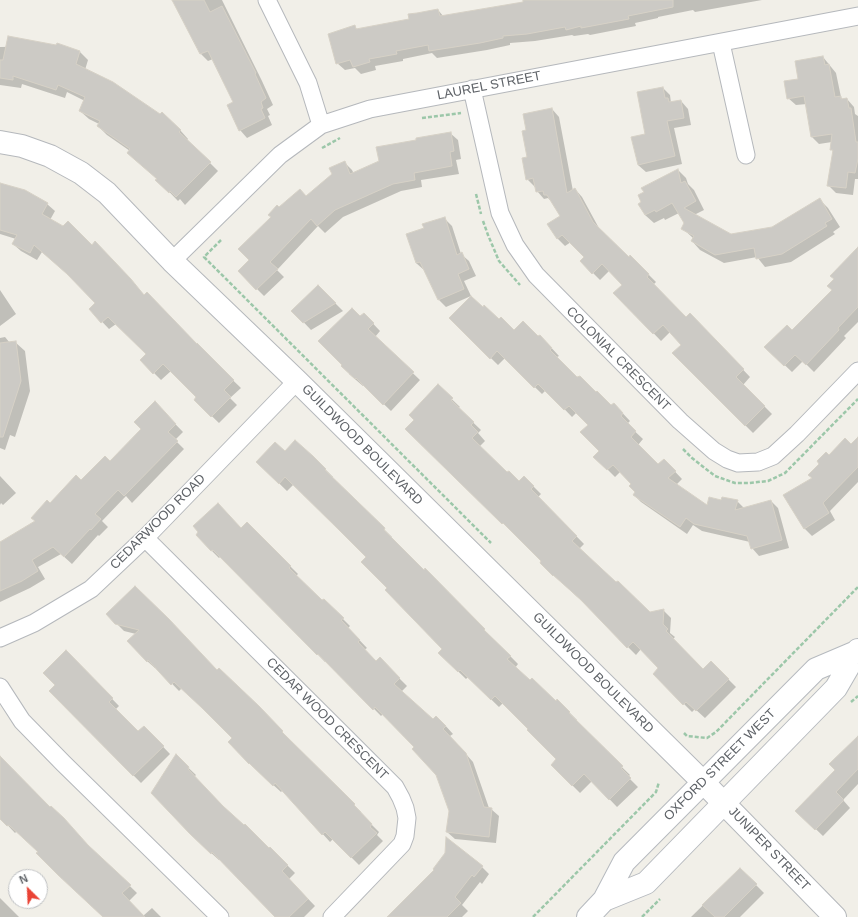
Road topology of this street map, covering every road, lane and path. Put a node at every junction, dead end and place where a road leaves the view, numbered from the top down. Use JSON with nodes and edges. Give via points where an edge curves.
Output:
{"nodes":[{"id":1,"x":268,"y":0,"type":"edge"},
{"id":2,"x":858,"y":16,"type":"edge"},
{"id":3,"x":721,"y":43,"type":"junction"},
{"id":4,"x":472,"y":89,"type":"junction"},
{"id":5,"x":415,"y":119,"type":"dead end"},
{"id":6,"x":463,"y":120,"type":"dead end"},
{"id":7,"x":321,"y":125,"type":"junction"},
{"id":8,"x":344,"y":136,"type":"dead end"},
{"id":9,"x":0,"y":142,"type":"edge"},
{"id":10,"x":321,"y":148,"type":"dead end"},
{"id":11,"x":746,"y":155,"type":"dead end"},
{"id":12,"x":476,"y":192,"type":"dead end"},
{"id":13,"x":225,"y":235,"type":"dead end"},
{"id":14,"x":172,"y":261,"type":"junction"},
{"id":15,"x":524,"y":288,"type":"dead end"},
{"id":16,"x":858,"y":371,"type":"edge"},
{"id":17,"x":297,"y":381,"type":"junction"},
{"id":18,"x":858,"y":399,"type":"edge"},
{"id":19,"x":681,"y":447,"type":"dead end"},
{"id":20,"x":145,"y":538,"type":"junction"},
{"id":21,"x":493,"y":545,"type":"dead end"},
{"id":22,"x":858,"y":587,"type":"edge"},
{"id":23,"x":0,"y":638,"type":"edge"},
{"id":24,"x":857,"y":651,"type":"edge"},
{"id":25,"x":0,"y":687,"type":"edge"},
{"id":26,"x":681,"y":730,"type":"dead end"},
{"id":27,"x":659,"y":782,"type":"dead end"},
{"id":28,"x":703,"y":782,"type":"junction"},
{"id":29,"x":724,"y":803,"type":"junction"},
{"id":30,"x":604,"y":900,"type":"junction"},
{"id":31,"x":220,"y":917,"type":"edge"},
{"id":32,"x":332,"y":917,"type":"edge"},
{"id":33,"x":533,"y":917,"type":"edge"},
{"id":34,"x":588,"y":917,"type":"edge"},
{"id":35,"x":835,"y":917,"type":"edge"}],
"edges":[{"from":1,"to":7,"type":"street","via":[[308,83]]},
{"from":2,"to":3,"type":"street","name":"LAUREL STREET"},
{"from":3,"to":4,"type":"street","name":"LAUREL STREET"},
{"from":3,"to":11,"type":"street"},
{"from":4,"to":7,"type":"street","name":"LAUREL STREET","via":[[370,109]]},
{"from":4,"to":16,"type":"street","name":"COLONIAL CRESCENT","via":[[500,213],[515,245],[536,275],[680,421],[714,451],[738,463],[758,462],[773,456]]},
{"from":5,"to":6,"type":"path","via":[[461,112]]},
{"from":7,"to":14,"type":"street","name":"LAUREL STREET","via":[[280,155]]},
{"from":8,"to":10,"type":"path"},
{"from":9,"to":14,"type":"street","name":"GUILDWOOD BOULEVARD","via":[[22,146],[50,156],[81,173],[107,193]]},
{"from":12,"to":15,"type":"path","via":[[488,235],[499,261]]},
{"from":13,"to":21,"type":"path","via":[[204,257]]},
{"from":14,"to":17,"type":"street","name":"GUILDWOOD BOULEVARD"},
{"from":17,"to":20,"type":"street","name":"CEDARWOOD ROAD"},
{"from":17,"to":28,"type":"street","name":"GUILDWOOD BOULEVARD"},
{"from":18,"to":19,"type":"path","via":[[785,473],[768,482],[735,483],[715,476]]},
{"from":20,"to":23,"type":"street","name":"CEDARWOOD ROAD","via":[[91,589],[34,623]]},
{"from":20,"to":32,"type":"street","name":"CEDAR WOOD CRESCENT","via":[[349,740],[395,787],[401,798],[407,818],[402,844]]},
{"from":22,"to":26,"type":"path","via":[[716,732],[707,738],[687,736]]},
{"from":24,"to":28,"type":"street","name":"OXFORD STREET WEST","via":[[816,669]]},
{"from":24,"to":29,"type":"street","name":"OXFORD STREET WEST","via":[[836,688]]},
{"from":25,"to":31,"type":"street","via":[[22,721]]},
{"from":27,"to":33,"type":"path","via":[[656,792]]},
{"from":28,"to":29,"type":"street","name":"JUNIPER STREET"},
{"from":28,"to":30,"type":"street","name":"OXFORD STREET WEST","via":[[624,862]]},
{"from":29,"to":30,"type":"street","name":"OXFORD STREET WEST","via":[[646,883]]},
{"from":29,"to":35,"type":"street","name":"JUNIPER STREET"},
{"from":30,"to":34,"type":"street","name":"OXFORD STREET WEST"}]}
